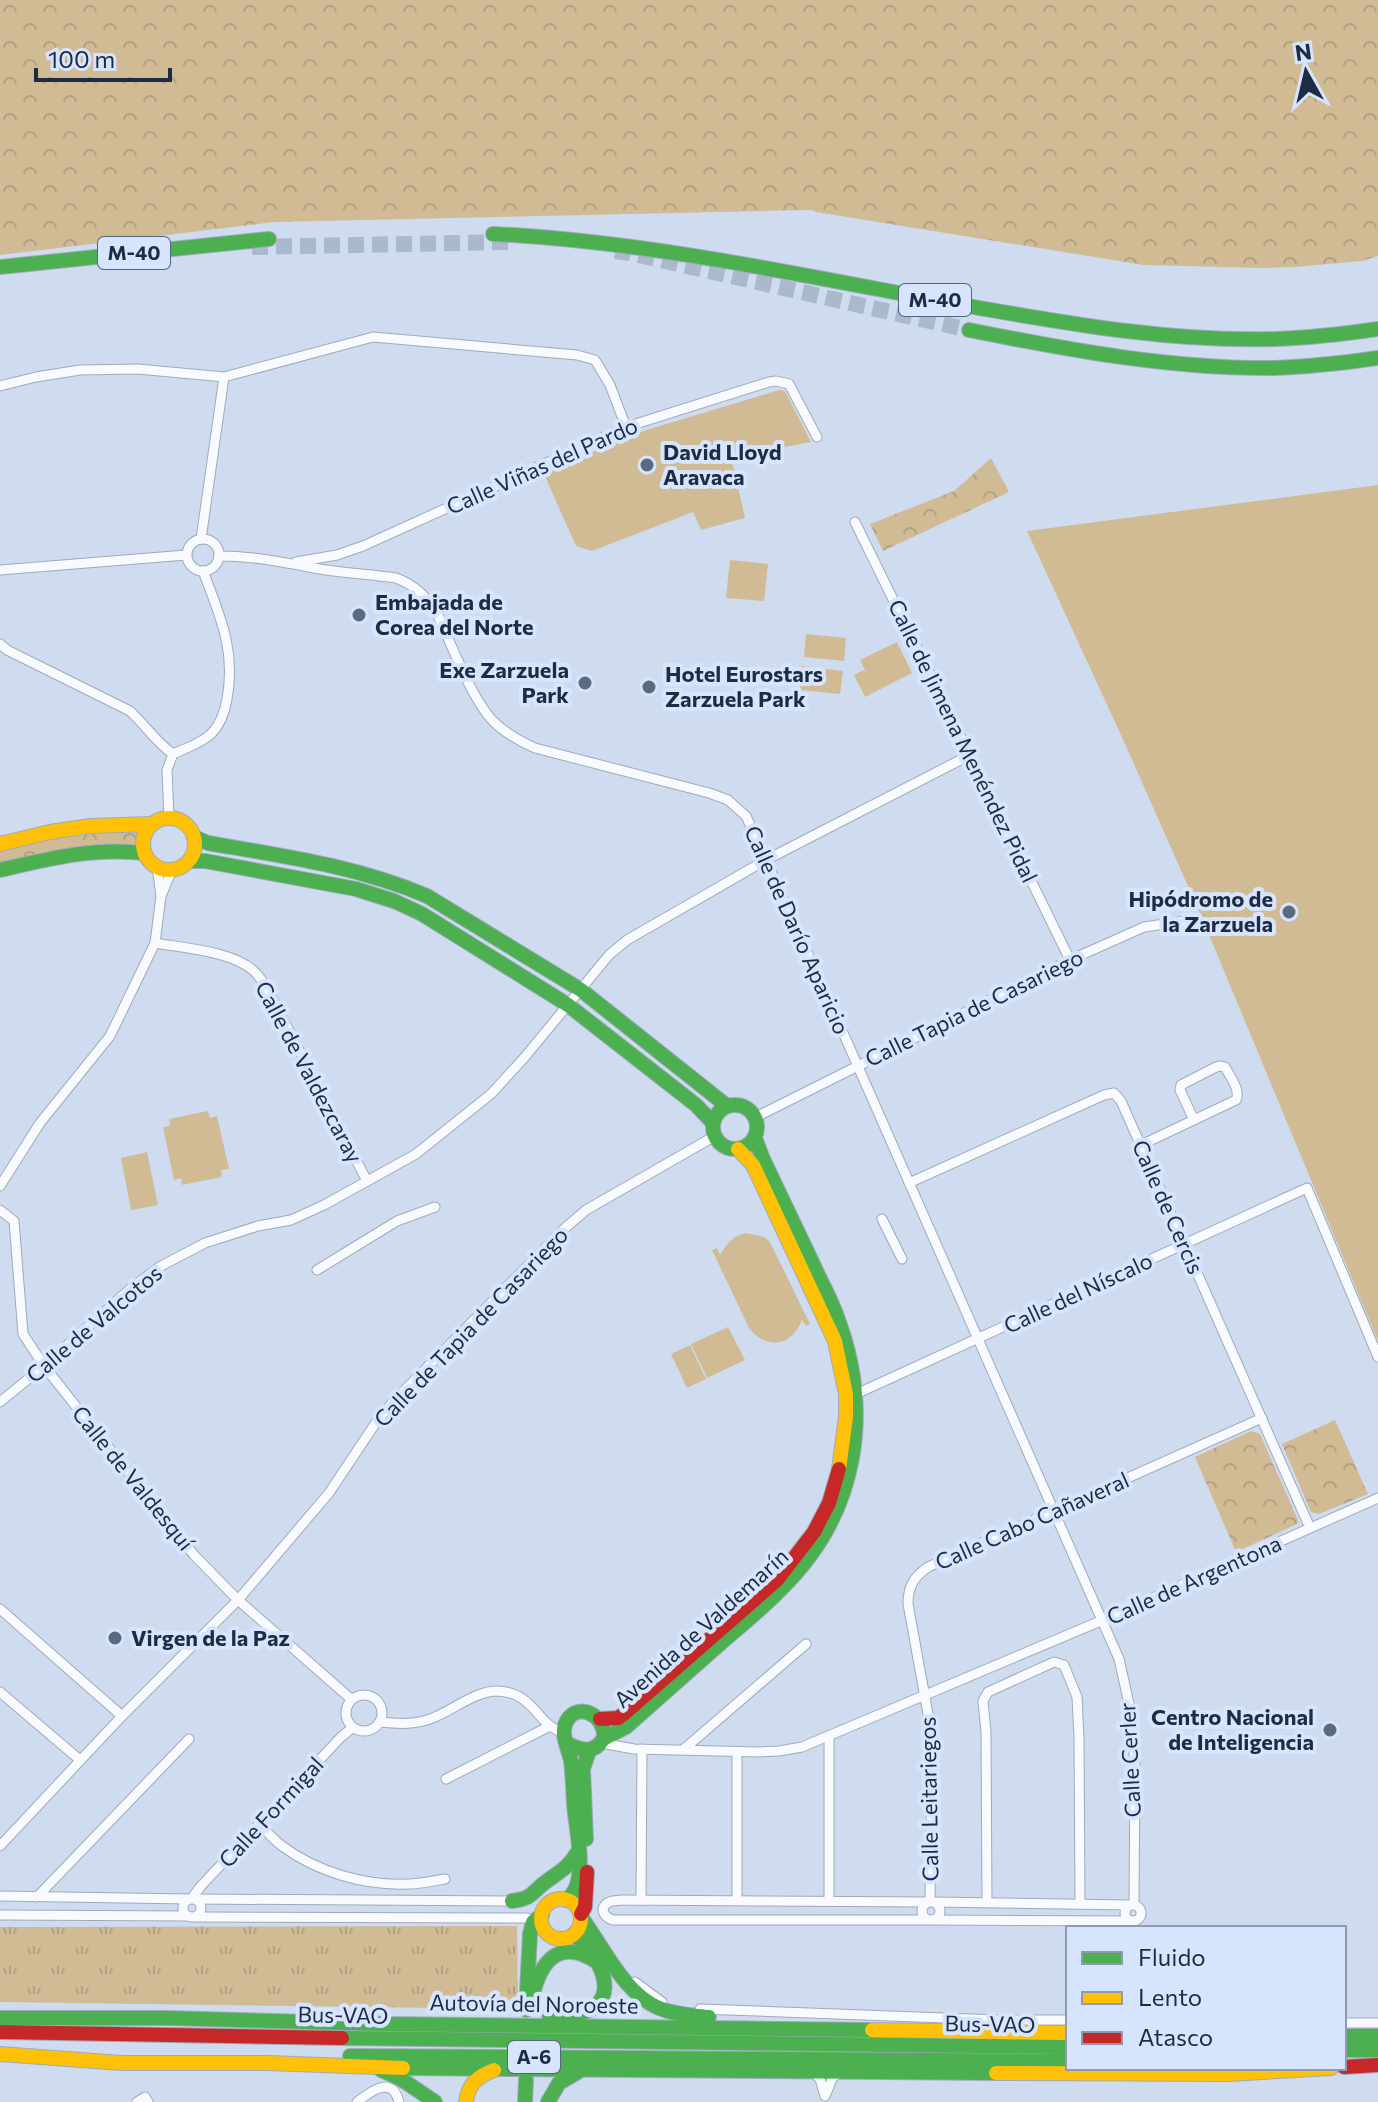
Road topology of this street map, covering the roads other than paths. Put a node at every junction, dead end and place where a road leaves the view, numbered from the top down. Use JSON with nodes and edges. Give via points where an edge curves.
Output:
{"nodes":[{"id":1,"x":493,"y":234,"type":"tunnel mouth"},
{"id":2,"x":269,"y":239,"type":"tunnel mouth"},
{"id":3,"x":0,"y":267,"type":"edge"},
{"id":4,"x":1378,"y":318,"type":"edge"},
{"id":5,"x":1378,"y":329,"type":"edge"},
{"id":6,"x":969,"y":330,"type":"tunnel mouth"},
{"id":7,"x":1212,"y":339,"type":"junction"},
{"id":8,"x":1378,"y":358,"type":"edge"},
{"id":9,"x":224,"y":377,"type":"junction"},
{"id":10,"x":0,"y":386,"type":"edge"},
{"id":11,"x":626,"y":427,"type":"junction"},
{"id":12,"x":817,"y":437,"type":"dead end"},
{"id":13,"x":855,"y":522,"type":"dead end"},
{"id":14,"x":201,"y":539,"type":"junction"},
{"id":15,"x":349,"y":550,"type":"junction"},
{"id":16,"x":186,"y":555,"type":"junction"},
{"id":17,"x":337,"y":555,"type":"junction"},
{"id":18,"x":219,"y":556,"type":"junction"},
{"id":19,"x":292,"y":562,"type":"junction"},
{"id":20,"x":0,"y":570,"type":"edge"},
{"id":21,"x":203,"y":571,"type":"junction"},
{"id":22,"x":336,"y":571,"type":"junction"},
{"id":23,"x":351,"y":573,"type":"junction"},
{"id":24,"x":0,"y":644,"type":"edge"},
{"id":25,"x":173,"y":754,"type":"junction"},
{"id":26,"x":970,"y":755,"type":"junction"},
{"id":27,"x":169,"y":818,"type":"junction"},
{"id":28,"x":152,"y":824,"type":"junction"},
{"id":29,"x":194,"y":837,"type":"junction"},
{"id":30,"x":0,"y":844,"type":"edge"},
{"id":31,"x":144,"y":853,"type":"junction"},
{"id":32,"x":766,"y":860,"type":"junction"},
{"id":33,"x":189,"y":861,"type":"junction"},
{"id":34,"x":157,"y":867,"type":"junction"},
{"id":35,"x":0,"y":870,"type":"edge"},
{"id":36,"x":172,"y":870,"type":"junction"},
{"id":37,"x":161,"y":896,"type":"junction"},
{"id":38,"x":1199,"y":919,"type":"dead end"},
{"id":39,"x":155,"y":943,"type":"junction"},
{"id":40,"x":1070,"y":960,"type":"junction"},
{"id":41,"x":581,"y":990,"type":"junction"},
{"id":42,"x":568,"y":1005,"type":"junction"},
{"id":43,"x":858,"y":1066,"type":"junction"},
{"id":44,"x":727,"y":1106,"type":"junction"},
{"id":45,"x":756,"y":1117,"type":"junction"},
{"id":46,"x":1194,"y":1120,"type":"junction"},
{"id":47,"x":714,"y":1130,"type":"junction"},
{"id":48,"x":755,"y":1138,"type":"junction"},
{"id":49,"x":1141,"y":1145,"type":"junction"},
{"id":50,"x":738,"y":1149,"type":"junction"},
{"id":51,"x":367,"y":1181,"type":"junction"},
{"id":52,"x":909,"y":1183,"type":"junction"},
{"id":53,"x":0,"y":1186,"type":"edge"},
{"id":54,"x":435,"y":1207,"type":"dead end"},
{"id":55,"x":0,"y":1210,"type":"edge"},
{"id":56,"x":882,"y":1219,"type":"dead end"},
{"id":57,"x":1185,"y":1244,"type":"junction"},
{"id":58,"x":902,"y":1259,"type":"dead end"},
{"id":59,"x":317,"y":1270,"type":"dead end"},
{"id":60,"x":978,"y":1338,"type":"junction"},
{"id":61,"x":1378,"y":1357,"type":"edge"},
{"id":62,"x":44,"y":1366,"type":"junction"},
{"id":63,"x":856,"y":1394,"type":"junction"},
{"id":64,"x":0,"y":1402,"type":"edge"},
{"id":65,"x":1262,"y":1418,"type":"junction"},
{"id":66,"x":1378,"y":1498,"type":"edge"},
{"id":67,"x":1054,"y":1511,"type":"junction"},
{"id":68,"x":1310,"y":1528,"type":"junction"},
{"id":69,"x":238,"y":1600,"type":"junction"},
{"id":70,"x":0,"y":1609,"type":"edge"},
{"id":71,"x":1103,"y":1620,"type":"junction"},
{"id":72,"x":806,"y":1644,"type":"dead end"},
{"id":73,"x":1010,"y":1660,"type":"junction"},
{"id":74,"x":1020,"y":1677,"type":"junction"},
{"id":75,"x":0,"y":1692,"type":"edge"},
{"id":76,"x":925,"y":1696,"type":"junction"},
{"id":77,"x":351,"y":1699,"type":"junction"},
{"id":78,"x":122,"y":1716,"type":"junction"},
{"id":79,"x":600,"y":1719,"type":"junction"},
{"id":80,"x":380,"y":1722,"type":"junction"},
{"id":81,"x":352,"y":1728,"type":"junction"},
{"id":82,"x":560,"y":1734,"type":"junction"},
{"id":83,"x":829,"y":1737,"type":"junction"},
{"id":84,"x":189,"y":1739,"type":"dead end"},
{"id":85,"x":598,"y":1744,"type":"junction"},
{"id":86,"x":642,"y":1749,"type":"junction"},
{"id":87,"x":684,"y":1749,"type":"junction"},
{"id":88,"x":737,"y":1752,"type":"junction"},
{"id":89,"x":80,"y":1760,"type":"junction"},
{"id":90,"x":446,"y":1779,"type":"dead end"},
{"id":91,"x":259,"y":1824,"type":"junction"},
{"id":92,"x":0,"y":1846,"type":"edge"},
{"id":93,"x":577,"y":1853,"type":"junction"},
{"id":94,"x":445,"y":1879,"type":"dead end"},
{"id":95,"x":0,"y":1896,"type":"edge"},
{"id":96,"x":37,"y":1897,"type":"junction"},
{"id":97,"x":192,"y":1899,"type":"junction"},
{"id":98,"x":567,"y":1900,"type":"junction"},
{"id":99,"x":641,"y":1900,"type":"junction"},
{"id":100,"x":737,"y":1900,"type":"junction"},
{"id":101,"x":512,"y":1901,"type":"joint"},
{"id":102,"x":829,"y":1901,"type":"junction"},
{"id":103,"x":930,"y":1902,"type":"junction"},
{"id":104,"x":987,"y":1902,"type":"junction"},
{"id":105,"x":1080,"y":1903,"type":"junction"},
{"id":106,"x":1132,"y":1904,"type":"junction"},
{"id":107,"x":0,"y":1915,"type":"edge"},
{"id":108,"x":584,"y":1915,"type":"junction"},
{"id":109,"x":191,"y":1917,"type":"junction"},
{"id":110,"x":538,"y":1919,"type":"junction"},
{"id":111,"x":931,"y":1920,"type":"junction"},
{"id":112,"x":574,"y":1934,"type":"junction"},
{"id":113,"x":551,"y":1936,"type":"junction"},
{"id":114,"x":599,"y":1964,"type":"junction"},
{"id":115,"x":530,"y":2005,"type":"junction"},
{"id":116,"x":0,"y":2010,"type":"edge"},
{"id":117,"x":0,"y":2018,"type":"edge"},
{"id":118,"x":127,"y":2018,"type":"junction"},
{"id":119,"x":1066,"y":2020,"type":"edge"},
{"id":120,"x":1346,"y":2023,"type":"edge"},
{"id":121,"x":1378,"y":2023,"type":"edge"},
{"id":122,"x":384,"y":2024,"type":"junction"},
{"id":123,"x":901,"y":2030,"type":"junction"},
{"id":124,"x":0,"y":2032,"type":"edge"},
{"id":125,"x":1066,"y":2033,"type":"edge"},
{"id":126,"x":1346,"y":2036,"type":"edge"},
{"id":127,"x":1378,"y":2036,"type":"edge"},
{"id":128,"x":0,"y":2041,"type":"edge"},
{"id":129,"x":552,"y":2042,"type":"junction"},
{"id":130,"x":1066,"y":2047,"type":"edge"},
{"id":131,"x":1346,"y":2050,"type":"edge"},
{"id":132,"x":1378,"y":2050,"type":"edge"},
{"id":133,"x":0,"y":2054,"type":"edge"},
{"id":134,"x":1066,"y":2061,"type":"edge"},
{"id":135,"x":1378,"y":2064,"type":"edge"},
{"id":136,"x":1346,"y":2065,"type":"edge"},
{"id":137,"x":372,"y":2067,"type":"junction"},
{"id":138,"x":496,"y":2069,"type":"junction"},
{"id":139,"x":583,"y":2070,"type":"junction"},
{"id":140,"x":1297,"y":2070,"type":"edge"},
{"id":141,"x":813,"y":2072,"type":"junction"},
{"id":142,"x":843,"y":2072,"type":"junction"},
{"id":143,"x":529,"y":2080,"type":"dead end"},
{"id":144,"x":825,"y":2099,"type":"edge"},
{"id":145,"x":526,"y":2101,"type":"edge"},
{"id":146,"x":137,"y":2102,"type":"edge"},
{"id":147,"x":148,"y":2102,"type":"edge"},
{"id":148,"x":357,"y":2102,"type":"edge"},
{"id":149,"x":399,"y":2102,"type":"edge"},
{"id":150,"x":435,"y":2102,"type":"edge"},
{"id":151,"x":466,"y":2102,"type":"edge"},
{"id":152,"x":548,"y":2102,"type":"edge"}],
"edges":[{"from":1,"to":7,"type":"main road","number":"M-40","via":[[632,246],[1026,317]]},
{"from":2,"to":3,"type":"main road","number":"M-40"},
{"from":4,"to":7,"type":"main road"},
{"from":5,"to":7,"type":"main road","number":"M-40","via":[[1339,336]]},
{"from":6,"to":8,"type":"main road","number":"M-40","via":[[1185,366],[1264,369]]},
{"from":9,"to":10,"type":"street","via":[[80,370]]},
{"from":9,"to":11,"type":"street","via":[[373,337],[577,355],[595,360]]},
{"from":9,"to":14,"type":"street"},
{"from":11,"to":12,"type":"street","name":"Calle Viñas del Pardo","via":[[782,381],[793,389]]},
{"from":11,"to":15,"type":"street","name":"Calle Viñas del Pardo"},
{"from":13,"to":26,"type":"street","name":"Calle de Jimena Menéndez Pidal"},
{"from":14,"to":16,"type":"street","via":[[192,542]]},
{"from":14,"to":18,"type":"street","via":[[216,545]]},
{"from":15,"to":17,"type":"street","name":"Calle Viñas del Pardo"},
{"from":15,"to":23,"type":"street"},
{"from":16,"to":20,"type":"street"},
{"from":16,"to":21,"type":"street","via":[[190,566]]},
{"from":17,"to":19,"type":"street","name":"Calle Viñas del Pardo"},
{"from":17,"to":22,"type":"street"},
{"from":18,"to":19,"type":"street","name":"Calle de Darío Aparicio"},
{"from":18,"to":21,"type":"street","via":[[211,570]]},
{"from":19,"to":22,"type":"street","name":"Calle de Darío Aparicio"},
{"from":21,"to":25,"type":"street","via":[[229,646],[228,694],[214,731]]},
{"from":22,"to":23,"type":"street","name":"Calle de Darío Aparicio"},
{"from":23,"to":32,"type":"street","name":"Calle de Darío Aparicio","via":[[396,578],[428,598],[484,709],[516,739],[728,800],[746,816]]},
{"from":24,"to":25,"type":"street","via":[[130,711]]},
{"from":25,"to":27,"type":"street","via":[[167,770]]},
{"from":26,"to":32,"type":"street","name":"Calle de Valcotos"},
{"from":26,"to":40,"type":"street","name":"Calle de Jimena Menéndez Pidal"},
{"from":27,"to":28,"type":"main road"},
{"from":27,"to":29,"type":"main road","via":[[185,823]]},
{"from":28,"to":30,"type":"main road","via":[[91,826]]},
{"from":28,"to":31,"type":"main road","via":[[144,835]]},
{"from":29,"to":33,"type":"main road"},
{"from":29,"to":41,"type":"main road","via":[[353,868],[402,884]]},
{"from":31,"to":34,"type":"main road"},
{"from":31,"to":35,"type":"main road","via":[[94,851]]},
{"from":32,"to":41,"type":"street","name":"Calle de Valcotos","via":[[627,940]]},
{"from":32,"to":43,"type":"street","name":"Calle de Darío Aparicio"},
{"from":33,"to":36,"type":"main road"},
{"from":33,"to":42,"type":"main road","via":[[316,880],[394,901]]},
{"from":34,"to":36,"type":"main road"},
{"from":34,"to":37,"type":"street"},
{"from":36,"to":37,"type":"street"},
{"from":37,"to":39,"type":"street"},
{"from":38,"to":40,"type":"street","name":"Calle Tapia de Casariego","via":[[1144,927]]},
{"from":39,"to":51,"type":"street","name":"Calle de Valdezcaray","via":[[226,956],[253,970]]},
{"from":39,"to":53,"type":"street","via":[[110,1036],[40,1123]]},
{"from":40,"to":43,"type":"street","name":"Calle Tapia de Casariego"},
{"from":41,"to":42,"type":"street","name":"Calle de Valcotos"},
{"from":41,"to":44,"type":"main road"},
{"from":42,"to":47,"type":"main road","via":[[696,1105]]},
{"from":42,"to":51,"type":"street","name":"Calle de Valcotos","via":[[491,1094],[416,1154]]},
{"from":43,"to":45,"type":"street","name":"Calle Tapia de Casariego"},
{"from":43,"to":52,"type":"street","name":"Calle de Darío Aparicio"},
{"from":44,"to":45,"type":"main road","via":[[747,1107]]},
{"from":44,"to":47,"type":"main road","via":[[717,1114]]},
{"from":45,"to":48,"type":"main road"},
{"from":46,"to":46,"type":"street","via":[[1236,1100],[1237,1090],[1225,1067],[1181,1085]]},
{"from":46,"to":49,"type":"street"},
{"from":47,"to":50,"type":"main road","via":[[723,1145]]},
{"from":47,"to":69,"type":"street","name":"Calle de Tapia de Casariego","via":[[564,1229],[393,1402],[329,1493]]},
{"from":48,"to":50,"type":"main road"},
{"from":48,"to":63,"type":"main road","name":"Avenida de Valdemarín","via":[[836,1313]]},
{"from":49,"to":52,"type":"street","name":"Calle de Cercis","via":[[1114,1093]]},
{"from":49,"to":57,"type":"street","name":"Calle de Cercis"},
{"from":50,"to":79,"type":"main road","name":"Avenida de Valdemarín","via":[[753,1165],[835,1341],[846,1394],[839,1472],[814,1532],[777,1580],[625,1713]]},
{"from":51,"to":62,"type":"street","name":"Calle de Valcotos","via":[[291,1220],[205,1243],[161,1266]]},
{"from":52,"to":60,"type":"street","name":"Calle de Darío Aparicio"},
{"from":54,"to":59,"type":"street","via":[[397,1221]]},
{"from":55,"to":62,"type":"street","name":"Calle de Valdesquí","via":[[14,1221],[23,1334]]},
{"from":56,"to":58,"type":"street"},
{"from":57,"to":60,"type":"street","name":"Calle del Níscalo"},
{"from":57,"to":61,"type":"street","name":"Calle del Níscalo","via":[[1307,1188]]},
{"from":57,"to":65,"type":"street","name":"Calle de Cercis"},
{"from":60,"to":63,"type":"street","name":"Calle del Níscalo"},
{"from":60,"to":67,"type":"street","name":"Calle de Darío Aparicio"},
{"from":62,"to":64,"type":"street","name":"Calle de Valcotos"},
{"from":62,"to":69,"type":"street","name":"Calle de Valdesquí","via":[[194,1555]]},
{"from":63,"to":85,"type":"main road","name":"Avenida de Valdemarín","via":[[850,1474],[840,1505],[805,1565],[626,1727]]},
{"from":65,"to":67,"type":"street","name":"Calle Cabo Cañaveral"},
{"from":65,"to":68,"type":"street","name":"Calle de Cercis"},
{"from":66,"to":68,"type":"street","name":"Calle de Argentona"},
{"from":67,"to":71,"type":"street","name":"Calle de Darío Aparicio"},
{"from":67,"to":76,"type":"street","name":"Calle Cabo Cañaveral","via":[[916,1576],[908,1604]]},
{"from":68,"to":71,"type":"street","name":"Calle de Argentona"},
{"from":69,"to":77,"type":"street","name":"Calle de Valdesquí"},
{"from":69,"to":78,"type":"street"},
{"from":70,"to":78,"type":"street"},
{"from":71,"to":73,"type":"street","name":"Calle de Argentona"},
{"from":71,"to":106,"type":"street","name":"Calle Cerler","via":[[1119,1659],[1132,1717]]},
{"from":72,"to":87,"type":"street"},
{"from":73,"to":74,"type":"street"},
{"from":73,"to":76,"type":"street","name":"Calle de Argentona"},
{"from":74,"to":104,"type":"street","via":[[988,1692],[983,1701]]},
{"from":74,"to":105,"type":"street","via":[[1054,1662],[1064,1665],[1077,1697]]},
{"from":75,"to":89,"type":"street"},
{"from":76,"to":83,"type":"street","name":"Calle de Argentona"},
{"from":76,"to":103,"type":"street","name":"Calle Leitariegos","via":[[932,1768]]},
{"from":77,"to":80,"type":"street","via":[[375,1697],[383,1711]]},
{"from":77,"to":81,"type":"street","via":[[346,1718]]},
{"from":78,"to":89,"type":"street"},
{"from":79,"to":82,"type":"main road","via":[[583,1711],[574,1714]]},
{"from":79,"to":85,"type":"main road","via":[[604,1729]]},
{"from":80,"to":81,"type":"street","via":[[363,1732]]},
{"from":80,"to":82,"type":"street","via":[[419,1723],[495,1691],[526,1701]]},
{"from":81,"to":91,"type":"street","name":"Calle Formigal"},
{"from":82,"to":85,"type":"main road","via":[[577,1751]]},
{"from":82,"to":90,"type":"street"},
{"from":82,"to":93,"type":"main road","via":[[572,1776]]},
{"from":83,"to":88,"type":"street","name":"Calle de Argentona","via":[[779,1751]]},
{"from":83,"to":102,"type":"street"},
{"from":84,"to":96,"type":"street"},
{"from":85,"to":86,"type":"street","name":"Calle de Argentona"},
{"from":85,"to":108,"type":"main road","via":[[583,1769]]},
{"from":86,"to":87,"type":"street","name":"Calle de Argentona"},
{"from":86,"to":99,"type":"street"},
{"from":87,"to":88,"type":"street","name":"Calle de Argentona"},
{"from":88,"to":100,"type":"street"},
{"from":89,"to":92,"type":"street"},
{"from":91,"to":94,"type":"street","via":[[283,1846],[341,1875],[409,1885]]},
{"from":91,"to":97,"type":"street","name":"Calle Formigal"},
{"from":93,"to":98,"type":"main road","via":[[577,1886]]},
{"from":93,"to":101,"type":"main road","via":[[564,1872],[534,1895]]},
{"from":95,"to":96,"type":"street"},
{"from":96,"to":97,"type":"street"},
{"from":97,"to":101,"type":"street"},
{"from":97,"to":109,"type":"street","via":[[183,1907]]},
{"from":97,"to":109,"type":"street","via":[[201,1908]]},
{"from":98,"to":108,"type":"main road"},
{"from":98,"to":110,"type":"main road","via":[[553,1901]]},
{"from":99,"to":100,"type":"street"},
{"from":99,"to":111,"type":"street","via":[[611,1901],[604,1914],[613,1920]]},
{"from":100,"to":102,"type":"street"},
{"from":102,"to":103,"type":"street"},
{"from":103,"to":104,"type":"street"},
{"from":103,"to":111,"type":"street","via":[[921,1911]]},
{"from":103,"to":111,"type":"street","via":[[940,1910]]},
{"from":104,"to":105,"type":"street"},
{"from":105,"to":106,"type":"street"},
{"from":106,"to":111,"type":"street","name":"Calle Cerler","via":[[1142,1913],[1133,1921]]},
{"from":107,"to":109,"type":"street"},
{"from":108,"to":112,"type":"main road"},
{"from":108,"to":119,"type":"street","via":[[619,1965],[663,2003],[686,2008]]},
{"from":108,"to":123,"type":"main road","via":[[634,1992],[663,2011],[690,2017],[877,2022]]},
{"from":109,"to":110,"type":"street"},
{"from":110,"to":113,"type":"main road"},
{"from":110,"to":115,"type":"main road","via":[[529,1944]]},
{"from":112,"to":113,"type":"main road"},
{"from":112,"to":114,"type":"main road"},
{"from":113,"to":115,"type":"main road","via":[[536,1951]]},
{"from":114,"to":115,"type":"main road","via":[[576,1951],[555,1955],[538,1973]]},
{"from":114,"to":122,"type":"main road","via":[[604,1993],[589,2011],[421,2017]]},
{"from":116,"to":118,"type":"main road","via":[[90,2011]]},
{"from":117,"to":118,"type":"main road","name":"Autovía del Noroeste","number":"A-6"},
{"from":118,"to":122,"type":"main road","name":"Autovía del Noroeste","number":"A-6"},
{"from":120,"to":121,"type":"street"},
{"from":122,"to":123,"type":"main road","name":"Autovía del Noroeste","number":"A-6"},
{"from":123,"to":125,"type":"main road","name":"Autovía del Noroeste","number":"A-6"},
{"from":124,"to":129,"type":"main road","name":"Bus-VAO"},
{"from":126,"to":127,"type":"main road"},
{"from":128,"to":129,"type":"main road"},
{"from":129,"to":130,"type":"main road","name":"Bus-VAO"},
{"from":131,"to":132,"type":"main road"},
{"from":133,"to":134,"type":"main road","number":"A-6"},
{"from":133,"to":137,"type":"main road","via":[[122,2063]]},
{"from":135,"to":136,"type":"main road"},
{"from":137,"to":138,"type":"main road"},
{"from":137,"to":150,"type":"main road"},
{"from":138,"to":139,"type":"main road"},
{"from":138,"to":151,"type":"main road","via":[[472,2083]]},
{"from":139,"to":141,"type":"main road"},
{"from":139,"to":152,"type":"main road","via":[[557,2084]]},
{"from":140,"to":142,"type":"main road"},
{"from":141,"to":142,"type":"main road"},
{"from":141,"to":144,"type":"street"},
{"from":142,"to":144,"type":"street","via":[[833,2077]]},
{"from":143,"to":145,"type":"main road"},
{"from":146,"to":147,"type":"street","via":[[145,2097]]},
{"from":148,"to":149,"type":"street","via":[[386,2087]]}]}
